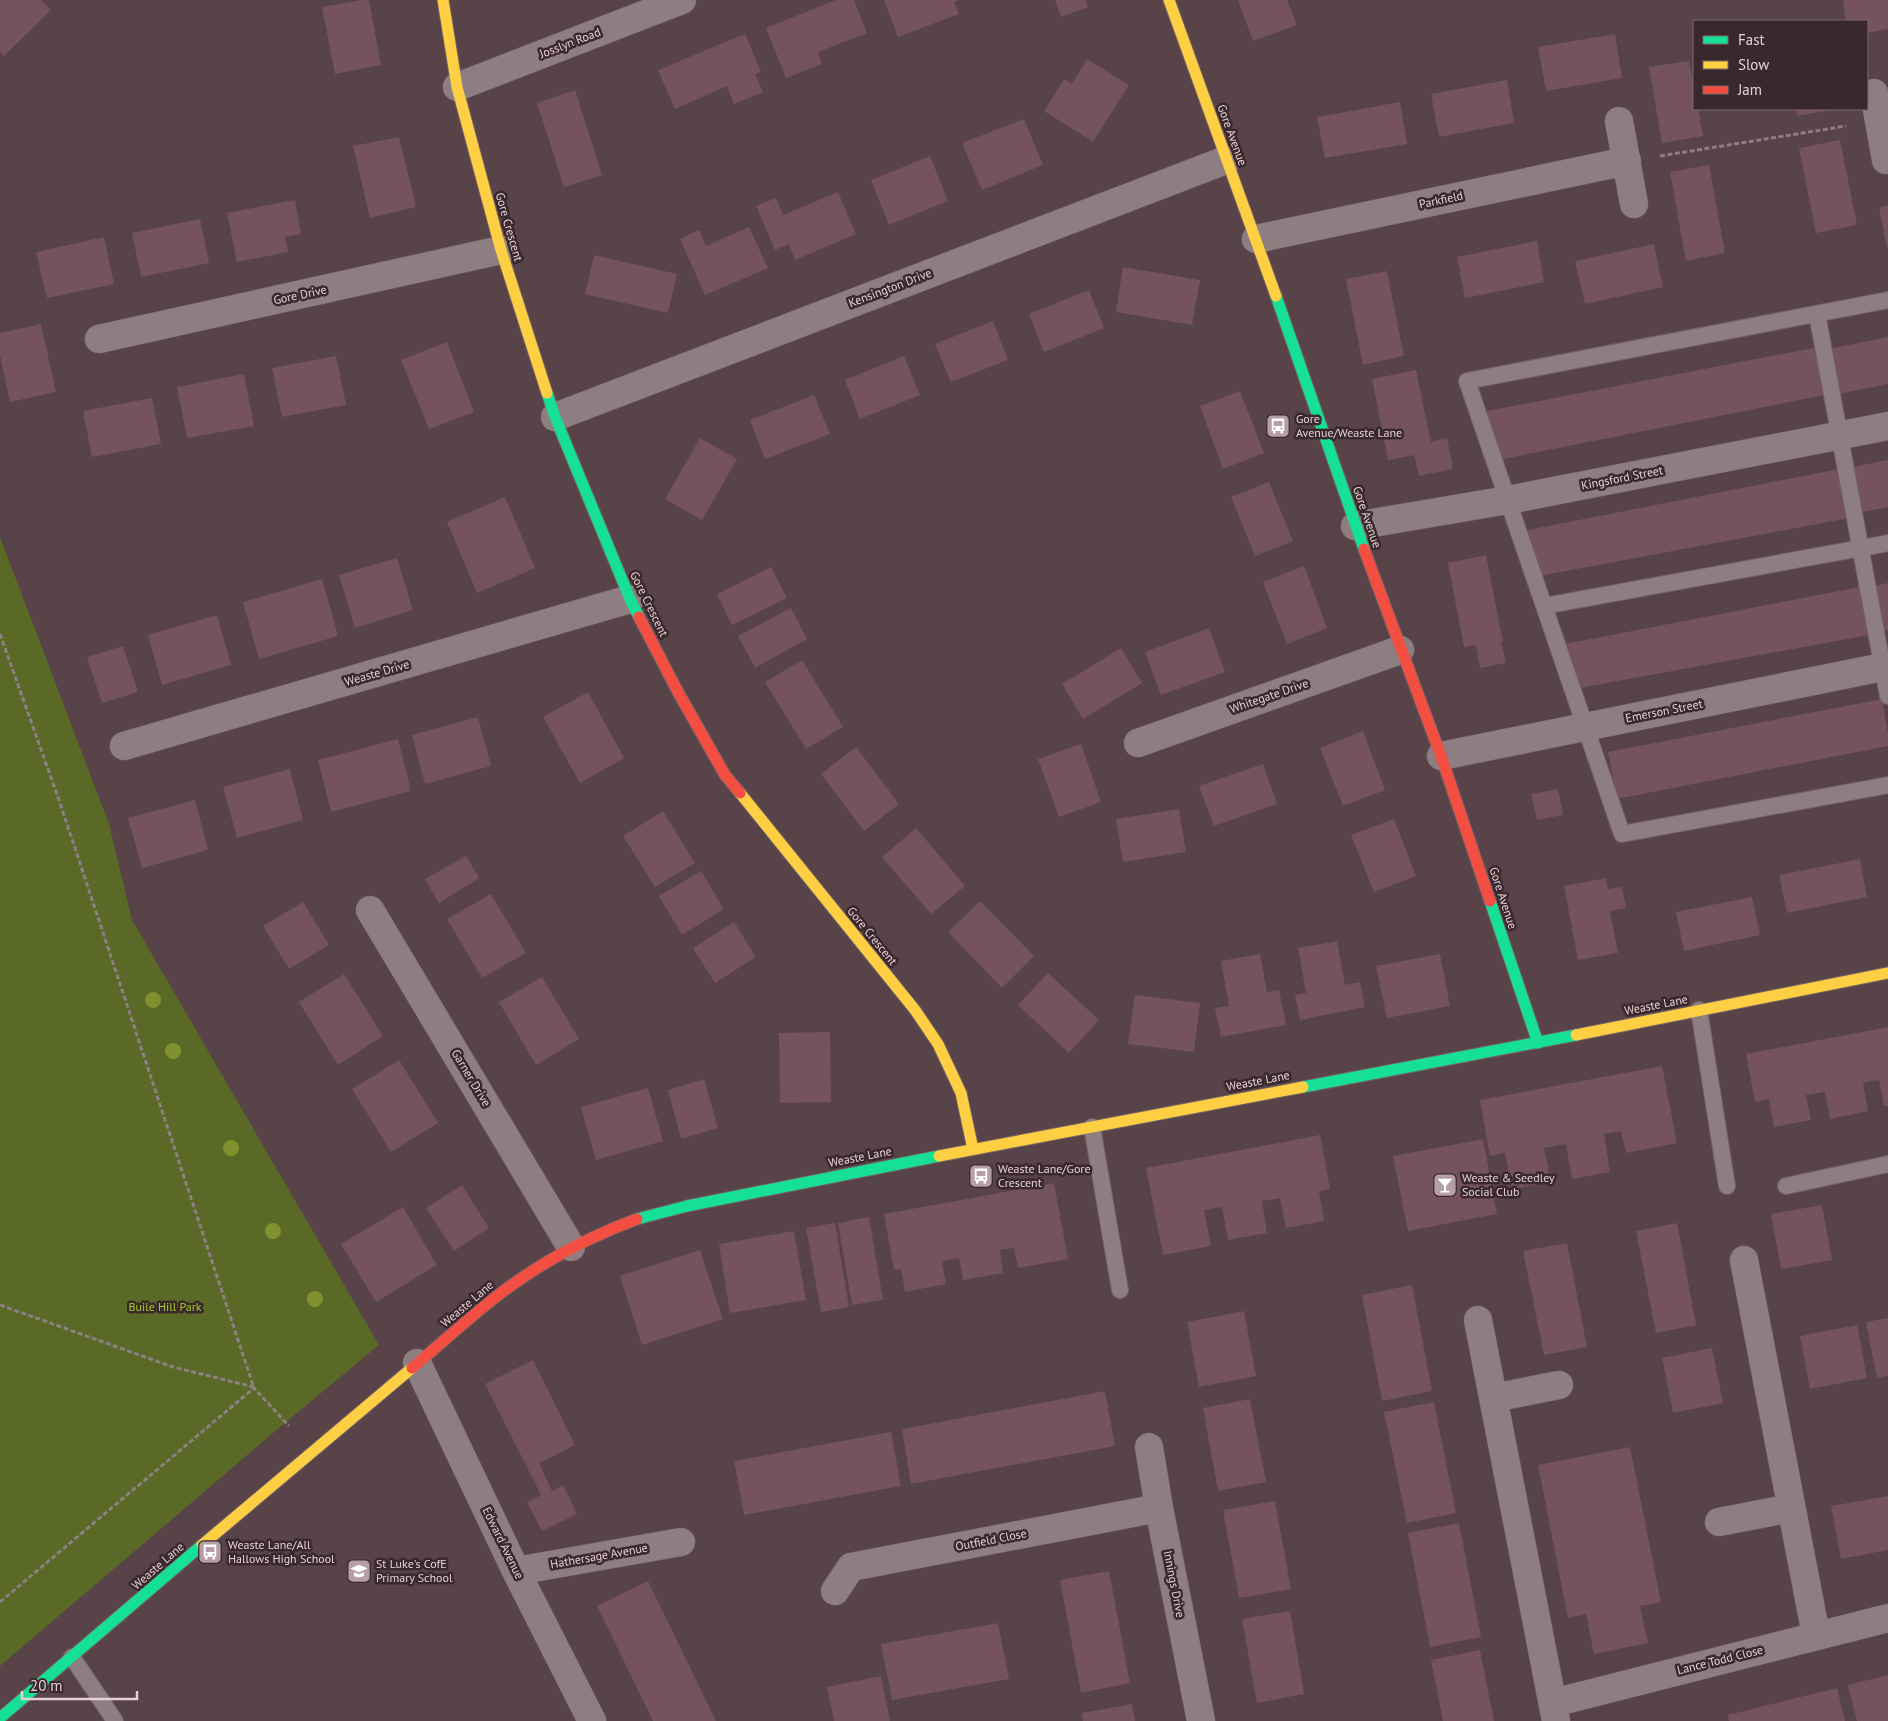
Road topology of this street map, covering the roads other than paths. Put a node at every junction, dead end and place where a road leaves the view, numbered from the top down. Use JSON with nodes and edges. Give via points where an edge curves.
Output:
{"nodes":[{"id":1,"x":442,"y":0,"type":"edge"},
{"id":2,"x":682,"y":0,"type":"edge"},
{"id":3,"x":1169,"y":0,"type":"edge"},
{"id":4,"x":458,"y":87,"type":"junction"},
{"id":5,"x":1874,"y":93,"type":"dead end"},
{"id":6,"x":1884,"y":120,"type":"edge"},
{"id":7,"x":1620,"y":121,"type":"dead end"},
{"id":8,"x":1226,"y":160,"type":"junction"},
{"id":9,"x":1886,"y":160,"type":"dead end"},
{"id":10,"x":1626,"y":161,"type":"junction"},
{"id":11,"x":1634,"y":204,"type":"dead end"},
{"id":12,"x":1256,"y":239,"type":"junction"},
{"id":13,"x":501,"y":250,"type":"junction"},
{"id":14,"x":1888,"y":300,"type":"edge"},
{"id":15,"x":1817,"y":314,"type":"junction"},
{"id":16,"x":99,"y":339,"type":"dead end"},
{"id":17,"x":555,"y":417,"type":"junction"},
{"id":18,"x":1888,"y":426,"type":"edge"},
{"id":19,"x":1839,"y":436,"type":"junction"},
{"id":20,"x":1508,"y":500,"type":"junction"},
{"id":21,"x":1355,"y":526,"type":"junction"},
{"id":22,"x":1888,"y":543,"type":"edge"},
{"id":23,"x":1861,"y":549,"type":"junction"},
{"id":24,"x":630,"y":599,"type":"junction"},
{"id":25,"x":1544,"y":606,"type":"junction"},
{"id":26,"x":1400,"y":650,"type":"junction"},
{"id":27,"x":1885,"y":667,"type":"edge"},
{"id":28,"x":1888,"y":696,"type":"edge"},
{"id":29,"x":1586,"y":727,"type":"junction"},
{"id":30,"x":1138,"y":742,"type":"dead end"},
{"id":31,"x":124,"y":746,"type":"dead end"},
{"id":32,"x":1441,"y":756,"type":"junction"},
{"id":33,"x":1888,"y":785,"type":"edge"},
{"id":34,"x":370,"y":910,"type":"dead end"},
{"id":35,"x":1888,"y":973,"type":"edge"},
{"id":36,"x":1699,"y":1010,"type":"junction"},
{"id":37,"x":1538,"y":1043,"type":"junction"},
{"id":38,"x":1092,"y":1127,"type":"junction"},
{"id":39,"x":973,"y":1149,"type":"junction"},
{"id":40,"x":1888,"y":1164,"type":"edge"},
{"id":41,"x":1727,"y":1186,"type":"dead end"},
{"id":42,"x":1786,"y":1186,"type":"dead end"},
{"id":43,"x":571,"y":1247,"type":"junction"},
{"id":44,"x":1744,"y":1260,"type":"dead end"},
{"id":45,"x":1120,"y":1290,"type":"dead end"},
{"id":46,"x":1478,"y":1320,"type":"dead end"},
{"id":47,"x":417,"y":1364,"type":"junction"},
{"id":48,"x":1559,"y":1385,"type":"dead end"},
{"id":49,"x":1493,"y":1398,"type":"junction"},
{"id":50,"x":1149,"y":1447,"type":"dead end"},
{"id":51,"x":1159,"y":1508,"type":"junction"},
{"id":52,"x":1791,"y":1508,"type":"junction"},
{"id":53,"x":1719,"y":1522,"type":"dead end"},
{"id":54,"x":681,"y":1542,"type":"dead end"},
{"id":55,"x":516,"y":1571,"type":"junction"},
{"id":56,"x":835,"y":1591,"type":"dead end"},
{"id":57,"x":1888,"y":1618,"type":"edge"},
{"id":58,"x":1816,"y":1635,"type":"junction"},
{"id":59,"x":72,"y":1657,"type":"junction"},
{"id":60,"x":1555,"y":1712,"type":"edge"},
{"id":61,"x":0,"y":1718,"type":"edge"},
{"id":62,"x":114,"y":1721,"type":"edge"},
{"id":63,"x":592,"y":1721,"type":"edge"},
{"id":64,"x":1201,"y":1721,"type":"edge"}],
"edges":[{"from":1,"to":4,"type":"street","name":"Gore Crescent"},
{"from":2,"to":4,"type":"street","name":"Josslyn Road"},
{"from":3,"to":8,"type":"street","name":"Gore Avenue"},
{"from":4,"to":13,"type":"street","name":"Gore Crescent"},
{"from":5,"to":6,"type":"street"},
{"from":6,"to":9,"type":"street"},
{"from":7,"to":10,"type":"street"},
{"from":8,"to":12,"type":"street","name":"Gore Avenue"},
{"from":8,"to":17,"type":"street","name":"Kensington Drive"},
{"from":10,"to":11,"type":"street"},
{"from":10,"to":12,"type":"street","name":"Parkfield"},
{"from":12,"to":21,"type":"street","name":"Gore Avenue"},
{"from":13,"to":16,"type":"street","name":"Gore Drive"},
{"from":13,"to":17,"type":"street","name":"Gore Crescent"},
{"from":14,"to":15,"type":"lane"},
{"from":15,"to":19,"type":"lane"},
{"from":15,"to":20,"type":"lane","via":[[1468,381]]},
{"from":17,"to":24,"type":"street","name":"Gore Crescent"},
{"from":18,"to":19,"type":"street","name":"Kingsford Street"},
{"from":19,"to":20,"type":"street","name":"Kingsford Street"},
{"from":19,"to":23,"type":"lane"},
{"from":20,"to":21,"type":"street","name":"Kingsford Street"},
{"from":20,"to":25,"type":"lane"},
{"from":21,"to":26,"type":"street","name":"Gore Avenue"},
{"from":22,"to":23,"type":"lane"},
{"from":23,"to":25,"type":"lane"},
{"from":23,"to":27,"type":"lane"},
{"from":24,"to":31,"type":"street","name":"Weaste Drive"},
{"from":24,"to":39,"type":"street","name":"Gore Crescent","via":[[725,775],[915,1010],[938,1044],[961,1092]]},
{"from":25,"to":29,"type":"lane"},
{"from":26,"to":30,"type":"street","name":"Whitegate Drive"},
{"from":26,"to":32,"type":"street","name":"Gore Avenue"},
{"from":27,"to":28,"type":"lane"},
{"from":27,"to":29,"type":"street","name":"Emerson Street"},
{"from":29,"to":32,"type":"street","name":"Emerson Street"},
{"from":29,"to":33,"type":"lane","via":[[1622,834]]},
{"from":32,"to":37,"type":"street","name":"Gore Avenue"},
{"from":34,"to":43,"type":"street","name":"Garner Drive"},
{"from":35,"to":36,"type":"street","name":"Weaste Lane"},
{"from":36,"to":37,"type":"street","name":"Weaste Lane"},
{"from":36,"to":41,"type":"lane"},
{"from":37,"to":38,"type":"street","name":"Weaste Lane"},
{"from":38,"to":39,"type":"street","name":"Weaste Lane"},
{"from":38,"to":45,"type":"lane"},
{"from":39,"to":43,"type":"street","name":"Weaste Lane","via":[[656,1212],[627,1221]]},
{"from":40,"to":42,"type":"lane"},
{"from":43,"to":47,"type":"street","name":"Weaste Lane","via":[[508,1288]]},
{"from":44,"to":52,"type":"street"},
{"from":46,"to":49,"type":"street"},
{"from":47,"to":55,"type":"street","name":"Edward Avenue"},
{"from":47,"to":59,"type":"street","name":"Weaste Lane"},
{"from":48,"to":49,"type":"street"},
{"from":49,"to":60,"type":"street"},
{"from":50,"to":51,"type":"street","name":"Innings Drive"},
{"from":51,"to":56,"type":"street","name":"Outfield Close","via":[[851,1567]]},
{"from":51,"to":64,"type":"street","name":"Innings Drive"},
{"from":52,"to":53,"type":"street"},
{"from":52,"to":58,"type":"street"},
{"from":54,"to":55,"type":"street","name":"Hathersage Avenue"},
{"from":55,"to":63,"type":"street","name":"Edward Avenue"},
{"from":57,"to":58,"type":"street","name":"Lance Todd Close"},
{"from":58,"to":60,"type":"street","name":"Lance Todd Close"},
{"from":59,"to":61,"type":"street","name":"Weaste Lane"},
{"from":59,"to":62,"type":"lane"}]}
